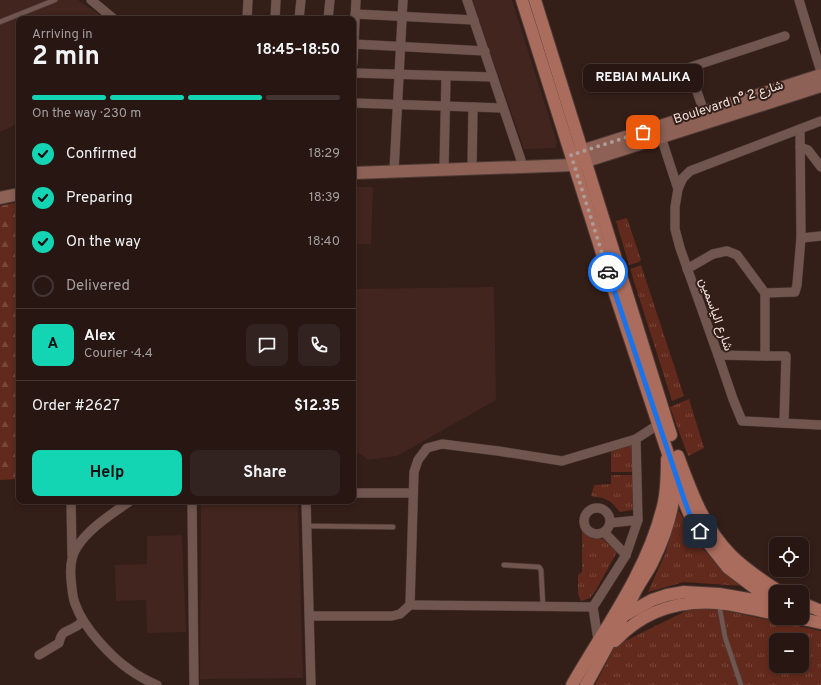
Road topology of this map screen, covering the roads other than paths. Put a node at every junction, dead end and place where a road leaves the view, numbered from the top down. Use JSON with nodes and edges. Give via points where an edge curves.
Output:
{"nodes":[{"id":1,"x":55,"y":0,"type":"edge"},
{"id":2,"x":91,"y":0,"type":"edge"},
{"id":3,"x":248,"y":0,"type":"edge"},
{"id":4,"x":276,"y":0,"type":"edge"},
{"id":5,"x":301,"y":0,"type":"edge"},
{"id":6,"x":330,"y":0,"type":"edge"},
{"id":7,"x":356,"y":0,"type":"edge"},
{"id":8,"x":403,"y":0,"type":"edge"},
{"id":9,"x":468,"y":0,"type":"edge"},
{"id":10,"x":522,"y":0,"type":"edge"},
{"id":11,"x":535,"y":0,"type":"edge"},
{"id":12,"x":799,"y":0,"type":"edge"},
{"id":13,"x":355,"y":14,"type":"joint"},
{"id":14,"x":110,"y":16,"type":"edge"},
{"id":15,"x":247,"y":16,"type":"edge"},
{"id":16,"x":275,"y":16,"type":"edge"},
{"id":17,"x":299,"y":16,"type":"edge"},
{"id":18,"x":328,"y":16,"type":"edge"},
{"id":19,"x":402,"y":16,"type":"junction"},
{"id":20,"x":474,"y":20,"type":"junction"},
{"id":21,"x":0,"y":22,"type":"edge"},
{"id":22,"x":785,"y":36,"type":"dead end"},
{"id":23,"x":356,"y":44,"type":"edge"},
{"id":24,"x":400,"y":46,"type":"junction"},
{"id":25,"x":484,"y":51,"type":"junction"},
{"id":26,"x":689,"y":68,"type":"junction"},
{"id":27,"x":356,"y":73,"type":"edge"},
{"id":28,"x":821,"y":73,"type":"edge"},
{"id":29,"x":399,"y":74,"type":"junction"},
{"id":30,"x":446,"y":76,"type":"junction"},
{"id":31,"x":493,"y":77,"type":"junction"},
{"id":32,"x":642,"y":83,"type":"dead end"},
{"id":33,"x":821,"y":86,"type":"edge"},
{"id":34,"x":356,"y":103,"type":"edge"},
{"id":35,"x":397,"y":105,"type":"junction"},
{"id":36,"x":446,"y":106,"type":"junction"},
{"id":37,"x":473,"y":107,"type":"junction"},
{"id":38,"x":503,"y":108,"type":"junction"},
{"id":39,"x":704,"y":112,"type":"junction"},
{"id":40,"x":821,"y":121,"type":"edge"},
{"id":41,"x":800,"y":129,"type":"junction"},
{"id":42,"x":661,"y":137,"type":"junction"},
{"id":43,"x":800,"y":147,"type":"junction"},
{"id":44,"x":584,"y":156,"type":"junction"},
{"id":45,"x":572,"y":160,"type":"junction"},
{"id":46,"x":523,"y":166,"type":"junction"},
{"id":47,"x":821,"y":167,"type":"edge"},
{"id":48,"x":472,"y":168,"type":"junction"},
{"id":49,"x":444,"y":169,"type":"junction"},
{"id":50,"x":394,"y":171,"type":"junction"},
{"id":51,"x":356,"y":173,"type":"edge"},
{"id":52,"x":678,"y":189,"type":"junction"},
{"id":53,"x":16,"y":195,"type":"edge"},
{"id":54,"x":0,"y":198,"type":"edge"},
{"id":55,"x":821,"y":236,"type":"edge"},
{"id":56,"x":801,"y":238,"type":"junction"},
{"id":57,"x":687,"y":269,"type":"junction"},
{"id":58,"x":765,"y":293,"type":"junction"},
{"id":59,"x":718,"y":355,"type":"junction"},
{"id":60,"x":764,"y":356,"type":"junction"},
{"id":61,"x":784,"y":423,"type":"junction"},
{"id":62,"x":659,"y":424,"type":"junction"},
{"id":63,"x":821,"y":425,"type":"edge"},
{"id":64,"x":636,"y":439,"type":"junction"},
{"id":65,"x":672,"y":450,"type":"junction"},
{"id":66,"x":675,"y":472,"type":"junction"},
{"id":67,"x":356,"y":493,"type":"edge"},
{"id":68,"x":413,"y":493,"type":"junction"},
{"id":69,"x":71,"y":504,"type":"edge"},
{"id":70,"x":126,"y":504,"type":"edge"},
{"id":71,"x":192,"y":504,"type":"edge"},
{"id":72,"x":306,"y":504,"type":"edge"},
{"id":73,"x":638,"y":520,"type":"junction"},
{"id":74,"x":610,"y":523,"type":"junction"},
{"id":75,"x":307,"y":526,"type":"junction"},
{"id":76,"x":393,"y":527,"type":"dead end"},
{"id":77,"x":604,"y":532,"type":"junction"},
{"id":78,"x":626,"y":555,"type":"junction"},
{"id":79,"x":72,"y":559,"type":"junction"},
{"id":80,"x":504,"y":565,"type":"dead end"},
{"id":81,"x":770,"y":585,"type":"edge"},
{"id":82,"x":769,"y":601,"type":"edge"},
{"id":83,"x":719,"y":603,"type":"junction"},
{"id":84,"x":410,"y":605,"type":"junction"},
{"id":85,"x":769,"y":605,"type":"edge"},
{"id":86,"x":543,"y":606,"type":"junction"},
{"id":87,"x":593,"y":607,"type":"junction"},
{"id":88,"x":769,"y":607,"type":"edge"},
{"id":89,"x":625,"y":614,"type":"junction"},
{"id":90,"x":310,"y":616,"type":"junction"},
{"id":91,"x":83,"y":621,"type":"junction"},
{"id":92,"x":598,"y":640,"type":"junction"},
{"id":93,"x":604,"y":652,"type":"junction"},
{"id":94,"x":39,"y":655,"type":"dead end"},
{"id":95,"x":157,"y":685,"type":"edge"},
{"id":96,"x":194,"y":685,"type":"edge"},
{"id":97,"x":311,"y":685,"type":"edge"},
{"id":98,"x":572,"y":685,"type":"edge"},
{"id":99,"x":586,"y":685,"type":"edge"},
{"id":100,"x":741,"y":685,"type":"edge"}],
"edges":[{"from":1,"to":21,"type":"lane"},
{"from":2,"to":14,"type":"street"},
{"from":3,"to":15,"type":"street"},
{"from":4,"to":16,"type":"street"},
{"from":5,"to":17,"type":"street"},
{"from":6,"to":18,"type":"street"},
{"from":7,"to":13,"type":"street"},
{"from":8,"to":19,"type":"street"},
{"from":9,"to":20,"type":"street"},
{"from":10,"to":45,"type":"main road"},
{"from":11,"to":44,"type":"main road"},
{"from":12,"to":28,"type":"street"},
{"from":13,"to":19,"type":"street"},
{"from":19,"to":20,"type":"street"},
{"from":19,"to":24,"type":"street"},
{"from":20,"to":25,"type":"street"},
{"from":22,"to":26,"type":"street"},
{"from":23,"to":24,"type":"street"},
{"from":24,"to":25,"type":"street"},
{"from":24,"to":29,"type":"street"},
{"from":25,"to":31,"type":"street"},
{"from":26,"to":32,"type":"street"},
{"from":26,"to":39,"type":"street"},
{"from":27,"to":29,"type":"street"},
{"from":28,"to":39,"type":"main road","name":"Boulevard n° شارع 2"},
{"from":29,"to":30,"type":"street"},
{"from":29,"to":35,"type":"street"},
{"from":30,"to":31,"type":"street"},
{"from":30,"to":36,"type":"street"},
{"from":31,"to":38,"type":"street"},
{"from":33,"to":42,"type":"main road","name":"Boulevard n° شارع 2"},
{"from":34,"to":35,"type":"street"},
{"from":35,"to":36,"type":"street"},
{"from":35,"to":50,"type":"street"},
{"from":36,"to":37,"type":"street"},
{"from":36,"to":49,"type":"street"},
{"from":37,"to":38,"type":"street"},
{"from":37,"to":48,"type":"street"},
{"from":38,"to":46,"type":"street"},
{"from":39,"to":44,"type":"main road","name":"Boulevard n° شارع 2"},
{"from":40,"to":41,"type":"street"},
{"from":41,"to":43,"type":"street"},
{"from":41,"to":52,"type":"street","via":[[690,171],[682,178]]},
{"from":42,"to":44,"type":"main road","name":"Boulevard n° شارع 2"},
{"from":42,"to":52,"type":"street","name":"شارع الياسمين"},
{"from":43,"to":47,"type":"street","via":[[808,150]]},
{"from":43,"to":56,"type":"street"},
{"from":44,"to":45,"type":"main road","name":"Boulevard n° شارع 2"},
{"from":44,"to":65,"type":"main road"},
{"from":45,"to":46,"type":"main road","name":"Boulevard n° شارع 2","via":[[560,166]]},
{"from":45,"to":62,"type":"main road"},
{"from":46,"to":48,"type":"main road"},
{"from":48,"to":49,"type":"main road"},
{"from":49,"to":50,"type":"main road"},
{"from":50,"to":51,"type":"main road"},
{"from":52,"to":57,"type":"street","name":"شارع الياسمين","via":[[675,229]]},
{"from":53,"to":54,"type":"main road"},
{"from":55,"to":56,"type":"street"},
{"from":56,"to":58,"type":"street","via":[[795,292]]},
{"from":57,"to":58,"type":"street","via":[[713,254],[727,251],[736,255]]},
{"from":57,"to":59,"type":"street","name":"شارع الياسمين"},
{"from":58,"to":60,"type":"street"},
{"from":59,"to":60,"type":"street"},
{"from":59,"to":61,"type":"street","name":"شارع الياسمين","via":[[742,421]]},
{"from":60,"to":61,"type":"street","via":[[786,356]]},
{"from":61,"to":63,"type":"street","name":"شارع الياسمين"},
{"from":62,"to":64,"type":"street"},
{"from":62,"to":65,"type":"main road"},
{"from":64,"to":68,"type":"street","via":[[562,461],[442,444],[428,448],[418,460],[414,472]]},
{"from":64,"to":73,"type":"street"},
{"from":65,"to":66,"type":"main road"},
{"from":65,"to":81,"type":"main road","via":[[692,495],[717,538],[735,559]]},
{"from":65,"to":92,"type":"main road","via":[[663,509],[654,536],[614,617]]},
{"from":66,"to":82,"type":"main road","via":[[691,518],[708,544],[728,568]]},
{"from":66,"to":89,"type":"main road","via":[[674,495],[665,532],[652,564]]},
{"from":67,"to":68,"type":"street"},
{"from":68,"to":84,"type":"street"},
{"from":69,"to":79,"type":"street"},
{"from":70,"to":79,"type":"street","via":[[87,535],[76,547]]},
{"from":71,"to":96,"type":"street"},
{"from":72,"to":75,"type":"street"},
{"from":73,"to":74,"type":"street"},
{"from":73,"to":78,"type":"street"},
{"from":74,"to":77,"type":"street"},
{"from":74,"to":77,"type":"street","via":[[609,514],[602,509],[593,508],[586,514],[584,523],[588,530],[596,534]]},
{"from":75,"to":76,"type":"lane"},
{"from":75,"to":90,"type":"street"},
{"from":77,"to":78,"type":"street"},
{"from":78,"to":87,"type":"street"},
{"from":79,"to":91,"type":"street","via":[[72,590],[75,605]]},
{"from":80,"to":86,"type":"lane","via":[[539,567]]},
{"from":83,"to":88,"type":"main road"},
{"from":83,"to":93,"type":"main road","via":[[693,603],[666,608],[647,616],[626,630]]},
{"from":83,"to":100,"type":"lane","via":[[725,637]]},
{"from":84,"to":86,"type":"street"},
{"from":84,"to":90,"type":"street","via":[[400,614],[392,616]]},
{"from":85,"to":89,"type":"main road","via":[[719,594],[684,592],[652,600]]},
{"from":86,"to":87,"type":"street"},
{"from":87,"to":92,"type":"street"},
{"from":89,"to":92,"type":"main road"},
{"from":89,"to":93,"type":"main road"},
{"from":90,"to":97,"type":"street"},
{"from":91,"to":94,"type":"street","via":[[74,628],[64,631],[59,643]]},
{"from":91,"to":95,"type":"street","via":[[118,661]]},
{"from":92,"to":93,"type":"street"},
{"from":92,"to":98,"type":"main road"},
{"from":93,"to":99,"type":"main road"}]}
